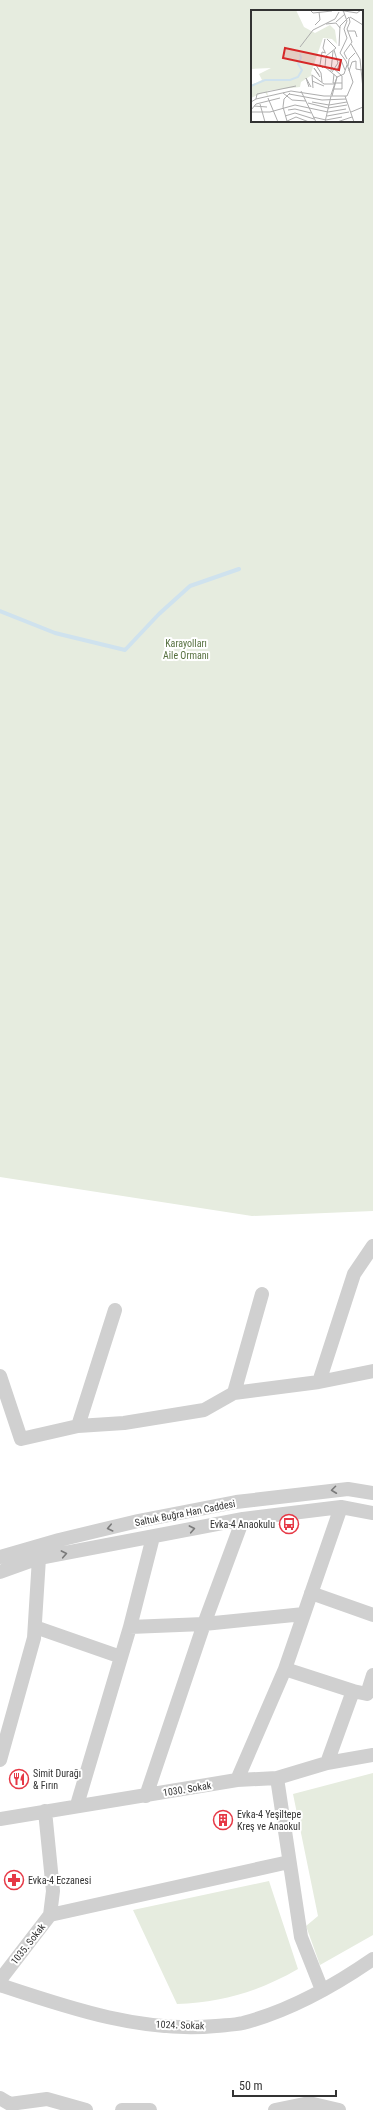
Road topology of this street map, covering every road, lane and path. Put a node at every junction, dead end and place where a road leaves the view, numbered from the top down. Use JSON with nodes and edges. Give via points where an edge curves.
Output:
{"nodes":[{"id":1,"x":373,"y":1246,"type":"edge"},
{"id":2,"x":262,"y":1294,"type":"dead end"},
{"id":3,"x":115,"y":1310,"type":"dead end"},
{"id":4,"x":373,"y":1371,"type":"edge"},
{"id":5,"x":0,"y":1376,"type":"edge"},
{"id":6,"x":318,"y":1382,"type":"junction"},
{"id":7,"x":234,"y":1393,"type":"junction"},
{"id":8,"x":78,"y":1426,"type":"junction"},
{"id":9,"x":373,"y":1492,"type":"edge"},
{"id":10,"x":341,"y":1507,"type":"junction"},
{"id":11,"x":373,"y":1512,"type":"edge"},
{"id":12,"x":243,"y":1519,"type":"junction"},
{"id":13,"x":153,"y":1537,"type":"junction"},
{"id":14,"x":0,"y":1557,"type":"edge"},
{"id":15,"x":39,"y":1558,"type":"junction"},
{"id":16,"x":0,"y":1572,"type":"edge"},
{"id":17,"x":311,"y":1593,"type":"junction"},
{"id":18,"x":304,"y":1614,"type":"junction"},
{"id":19,"x":373,"y":1615,"type":"edge"},
{"id":20,"x":204,"y":1624,"type":"junction"},
{"id":21,"x":35,"y":1627,"type":"junction"},
{"id":22,"x":130,"y":1627,"type":"junction"},
{"id":23,"x":121,"y":1656,"type":"junction"},
{"id":24,"x":285,"y":1669,"type":"junction"},
{"id":25,"x":373,"y":1675,"type":"edge"},
{"id":26,"x":353,"y":1691,"type":"junction"},
{"id":27,"x":373,"y":1755,"type":"edge"},
{"id":28,"x":0,"y":1760,"type":"edge"},
{"id":29,"x":327,"y":1762,"type":"junction"},
{"id":30,"x":277,"y":1778,"type":"junction"},
{"id":31,"x":237,"y":1780,"type":"junction"},
{"id":32,"x":146,"y":1796,"type":"junction"},
{"id":33,"x":77,"y":1805,"type":"junction"},
{"id":34,"x":45,"y":1811,"type":"junction"},
{"id":35,"x":0,"y":1819,"type":"edge"},
{"id":36,"x":289,"y":1862,"type":"junction"},
{"id":37,"x":50,"y":1915,"type":"junction"},
{"id":38,"x":373,"y":1959,"type":"edge"},
{"id":39,"x":0,"y":1980,"type":"edge"},
{"id":40,"x":0,"y":1985,"type":"edge"},
{"id":41,"x":322,"y":1990,"type":"junction"},
{"id":42,"x":0,"y":2098,"type":"edge"},
{"id":43,"x":86,"y":2110,"type":"edge"},
{"id":44,"x":122,"y":2110,"type":"edge"},
{"id":45,"x":150,"y":2110,"type":"edge"},
{"id":46,"x":275,"y":2110,"type":"edge"},
{"id":47,"x":339,"y":2110,"type":"edge"}],
"edges":[{"from":1,"to":6,"type":"street","via":[[354,1274]]},
{"from":2,"to":7,"type":"street"},
{"from":3,"to":8,"type":"street"},
{"from":4,"to":6,"type":"street"},
{"from":5,"to":8,"type":"street","via":[[21,1439]]},
{"from":6,"to":7,"type":"street"},
{"from":7,"to":8,"type":"street","via":[[204,1410],[124,1423]]},
{"from":9,"to":14,"type":"street","name":"Saltuk Buğra Han Caddesi","one_way":true,"via":[[348,1489],[236,1502],[138,1521]]},
{"from":10,"to":11,"type":"street","name":"Saltuk Buğra Han Caddesi"},
{"from":10,"to":12,"type":"street","name":"Saltuk Buğra Han Caddesi"},
{"from":10,"to":17,"type":"street"},
{"from":13,"to":12,"type":"street","name":"Saltuk Buğra Han Caddesi","one_way":true},
{"from":12,"to":20,"type":"street"},
{"from":15,"to":13,"type":"street","name":"Saltuk Buğra Han Caddesi","one_way":true},
{"from":13,"to":22,"type":"street"},
{"from":15,"to":16,"type":"street","name":"Saltuk Buğra Han Caddesi"},
{"from":15,"to":21,"type":"street"},
{"from":17,"to":18,"type":"street"},
{"from":17,"to":19,"type":"street"},
{"from":18,"to":20,"type":"street"},
{"from":18,"to":24,"type":"street"},
{"from":20,"to":22,"type":"street"},
{"from":20,"to":32,"type":"street"},
{"from":21,"to":23,"type":"street"},
{"from":21,"to":28,"type":"street"},
{"from":22,"to":23,"type":"street"},
{"from":23,"to":33,"type":"street"},
{"from":24,"to":26,"type":"street"},
{"from":24,"to":31,"type":"street"},
{"from":25,"to":26,"type":"street","via":[[366,1694]]},
{"from":26,"to":29,"type":"street"},
{"from":27,"to":29,"type":"street","name":"1030. Sokak"},
{"from":29,"to":30,"type":"street","name":"1030. Sokak"},
{"from":30,"to":31,"type":"street","name":"1030. Sokak"},
{"from":30,"to":36,"type":"street"},
{"from":31,"to":32,"type":"street","name":"1030. Sokak"},
{"from":32,"to":33,"type":"street","name":"1030. Sokak"},
{"from":33,"to":34,"type":"street","name":"1030. Sokak"},
{"from":34,"to":35,"type":"street","name":"1030. Sokak"},
{"from":34,"to":37,"type":"street","name":"1035. Sokak","via":[[52,1891]]},
{"from":36,"to":37,"type":"street"},
{"from":36,"to":41,"type":"street","via":[[300,1937]]},
{"from":37,"to":39,"type":"street","name":"1035. Sokak"},
{"from":38,"to":41,"type":"street","name":"1024. Sokak"},
{"from":40,"to":41,"type":"street","name":"1024. Sokak","via":[[72,2009],[144,2024],[195,2028],[242,2023],[284,2009]]},
{"from":42,"to":43,"type":"street","via":[[10,2104],[47,2100]]},
{"from":44,"to":45,"type":"street"},
{"from":46,"to":47,"type":"street","via":[[309,2103]]}]}
